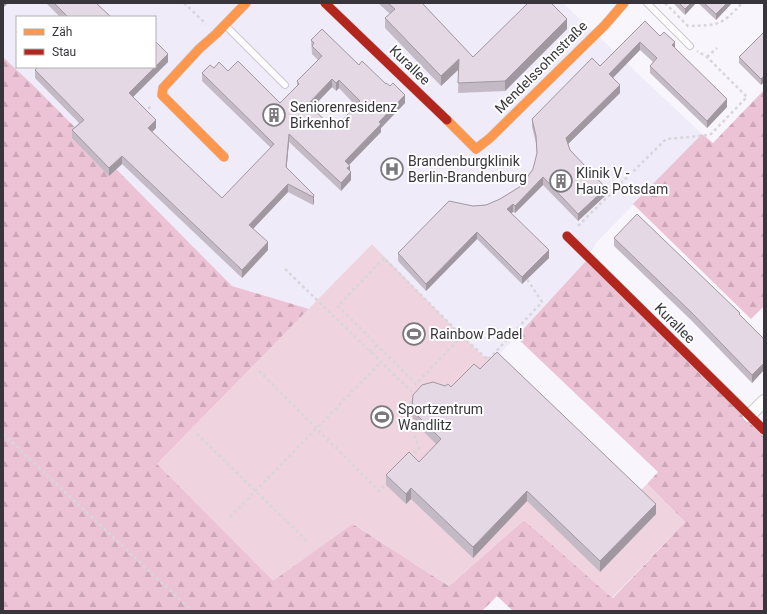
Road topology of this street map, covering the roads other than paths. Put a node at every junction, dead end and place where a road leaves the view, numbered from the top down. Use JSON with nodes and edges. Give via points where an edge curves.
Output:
{"nodes":[{"id":1,"x":246,"y":3,"type":"edge"},
{"id":2,"x":324,"y":3,"type":"edge"},
{"id":3,"x":624,"y":3,"type":"edge"},
{"id":4,"x":647,"y":3,"type":"edge"},
{"id":5,"x":225,"y":25,"type":"junction"},
{"id":6,"x":690,"y":46,"type":"road end"},
{"id":7,"x":286,"y":85,"type":"dead end"},
{"id":8,"x":476,"y":149,"type":"joint"},
{"id":9,"x":224,"y":157,"type":"dead end"},
{"id":10,"x":567,"y":236,"type":"road end"},
{"id":11,"x":764,"y":401,"type":"edge"},
{"id":12,"x":749,"y":416,"type":"junction"},
{"id":13,"x":764,"y":430,"type":"edge"}],
"edges":[{"from":1,"to":5,"type":"street"},
{"from":2,"to":8,"type":"street","name":"Kurallee"},
{"from":3,"to":8,"type":"street","name":"Mendelssohnstraße","via":[[490,138]]},
{"from":4,"to":6,"type":"lane"},
{"from":5,"to":7,"type":"lane"},
{"from":5,"to":9,"type":"street","via":[[198,49],[163,88],[162,94]]},
{"from":10,"to":12,"type":"street","name":"Kurallee"},
{"from":11,"to":12,"type":"street"},
{"from":12,"to":13,"type":"street","name":"Kurallee"}]}
